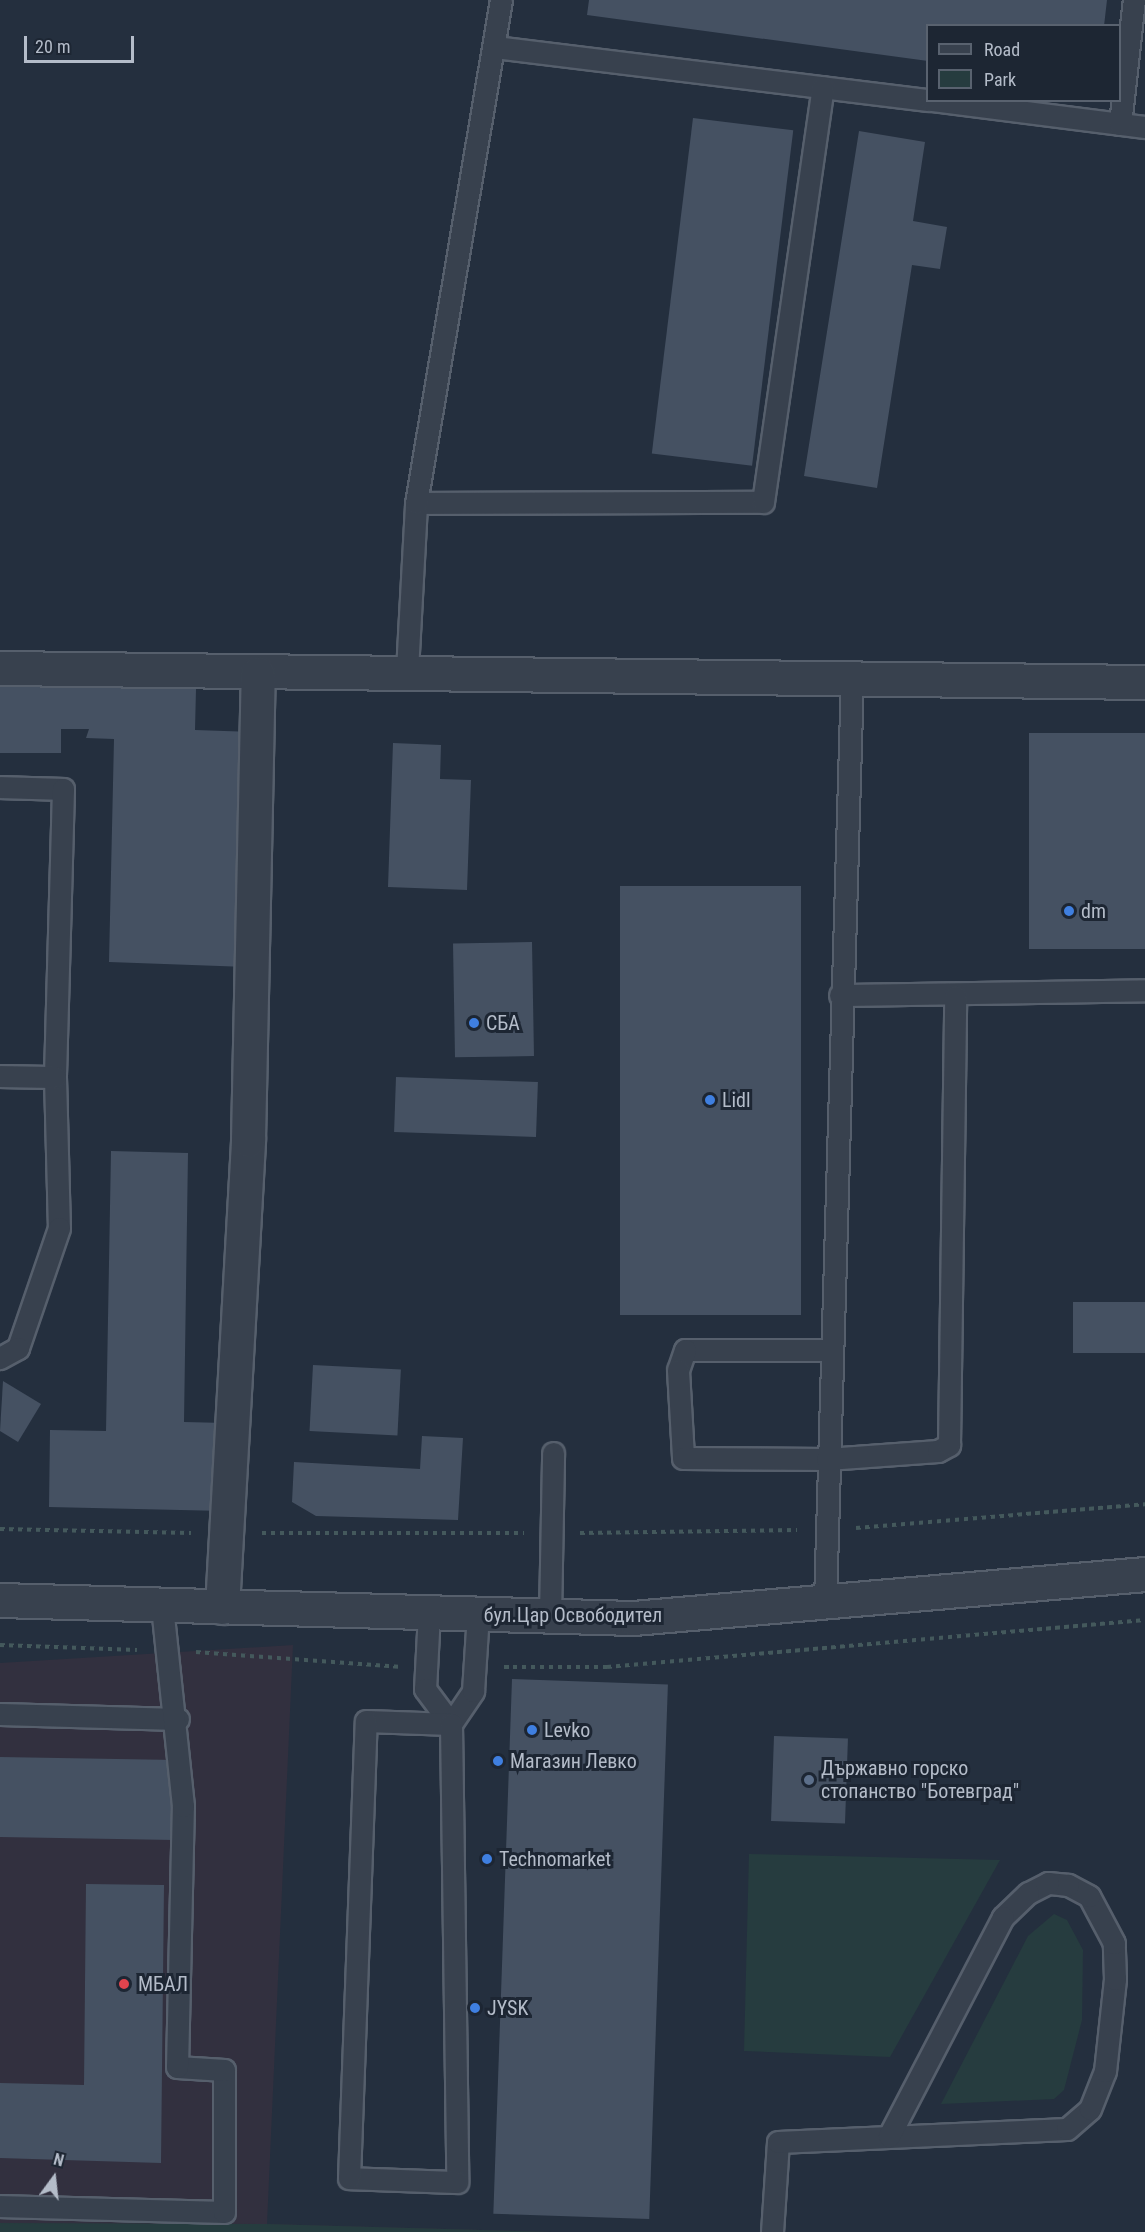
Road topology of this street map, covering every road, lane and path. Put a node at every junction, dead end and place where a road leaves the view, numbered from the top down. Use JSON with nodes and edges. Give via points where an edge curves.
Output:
{"nodes":[{"id":1,"x":501,"y":0,"type":"edge"},
{"id":2,"x":1134,"y":0,"type":"edge"},
{"id":3,"x":495,"y":47,"type":"junction"},
{"id":4,"x":823,"y":87,"type":"junction"},
{"id":5,"x":926,"y":100,"type":"edge"},
{"id":6,"x":945,"y":102,"type":"edge"},
{"id":7,"x":1120,"y":124,"type":"junction"},
{"id":8,"x":1145,"y":127,"type":"edge"},
{"id":9,"x":416,"y":503,"type":"junction"},
{"id":10,"x":0,"y":668,"type":"edge"},
{"id":11,"x":407,"y":671,"type":"junction"},
{"id":12,"x":258,"y":673,"type":"junction"},
{"id":13,"x":852,"y":676,"type":"junction"},
{"id":14,"x":1145,"y":682,"type":"edge"},
{"id":15,"x":0,"y":787,"type":"edge"},
{"id":16,"x":1145,"y":990,"type":"edge"},
{"id":17,"x":840,"y":995,"type":"junction"},
{"id":18,"x":954,"y":996,"type":"junction"},
{"id":19,"x":0,"y":1076,"type":"edge"},
{"id":20,"x":55,"y":1077,"type":"junction"},
{"id":21,"x":828,"y":1350,"type":"junction"},
{"id":22,"x":0,"y":1358,"type":"edge"},
{"id":23,"x":553,"y":1453,"type":"dead end"},
{"id":24,"x":827,"y":1459,"type":"junction"},
{"id":25,"x":1145,"y":1574,"type":"edge"},
{"id":26,"x":0,"y":1600,"type":"edge"},
{"id":27,"x":825,"y":1602,"type":"junction"},
{"id":28,"x":162,"y":1605,"type":"junction"},
{"id":29,"x":222,"y":1607,"type":"junction"},
{"id":30,"x":429,"y":1613,"type":"junction"},
{"id":31,"x":478,"y":1614,"type":"junction"},
{"id":32,"x":550,"y":1616,"type":"junction"},
{"id":33,"x":0,"y":1714,"type":"edge"},
{"id":34,"x":178,"y":1719,"type":"junction"},
{"id":35,"x":451,"y":1724,"type":"junction"},
{"id":36,"x":889,"y":2136,"type":"junction"},
{"id":37,"x":0,"y":2206,"type":"edge"},
{"id":38,"x":772,"y":2232,"type":"edge"}],
"edges":[{"from":1,"to":3,"type":"lane"},
{"from":2,"to":7,"type":"lane"},
{"from":3,"to":4,"type":"lane"},
{"from":3,"to":9,"type":"lane"},
{"from":4,"to":5,"type":"lane"},
{"from":4,"to":9,"type":"lane","via":[[763,502]]},
{"from":6,"to":7,"type":"lane"},
{"from":7,"to":8,"type":"lane"},
{"from":9,"to":11,"type":"lane"},
{"from":10,"to":12,"type":"street"},
{"from":11,"to":12,"type":"street"},
{"from":11,"to":13,"type":"street"},
{"from":12,"to":29,"type":"street","via":[[248,1140]]},
{"from":13,"to":14,"type":"street"},
{"from":13,"to":17,"type":"lane"},
{"from":15,"to":20,"type":"lane","via":[[63,789]]},
{"from":16,"to":18,"type":"lane"},
{"from":17,"to":18,"type":"lane"},
{"from":17,"to":21,"type":"lane"},
{"from":18,"to":24,"type":"lane","via":[[949,1445],[938,1451]]},
{"from":19,"to":20,"type":"lane"},
{"from":20,"to":22,"type":"lane","via":[[59,1228],[18,1348]]},
{"from":21,"to":24,"type":"lane"},
{"from":21,"to":24,"type":"lane","via":[[685,1350],[678,1370],[683,1458]]},
{"from":23,"to":32,"type":"lane"},
{"from":24,"to":27,"type":"lane"},
{"from":25,"to":27,"type":"street","name":"бул.Цар Освободител"},
{"from":26,"to":28,"type":"street","name":"бул.Цар Освободител"},
{"from":27,"to":32,"type":"street","name":"бул.Цар Освободител","via":[[633,1618]]},
{"from":28,"to":29,"type":"street","name":"бул.Цар Освободител"},
{"from":28,"to":34,"type":"lane"},
{"from":29,"to":30,"type":"street","name":"бул.Цар Освободител"},
{"from":30,"to":31,"type":"street","name":"бул.Цар Освободител"},
{"from":30,"to":35,"type":"lane","via":[[425,1689]]},
{"from":31,"to":32,"type":"street","name":"бул.Цар Освободител"},
{"from":31,"to":35,"type":"lane","via":[[473,1691]]},
{"from":33,"to":34,"type":"lane"},
{"from":34,"to":37,"type":"lane","via":[[183,1806],[177,2067],[224,2070],[224,2212]]},
{"from":35,"to":35,"type":"lane","via":[[457,2182],[349,2178],[366,1721]]},
{"from":36,"to":36,"type":"lane","via":[[1067,2129],[1090,2109],[1105,2070],[1116,1979],[1114,1943],[1089,1896],[1068,1885],[1048,1883],[1028,1893],[1003,1917]]},
{"from":36,"to":38,"type":"lane","via":[[778,2142]]}]}
